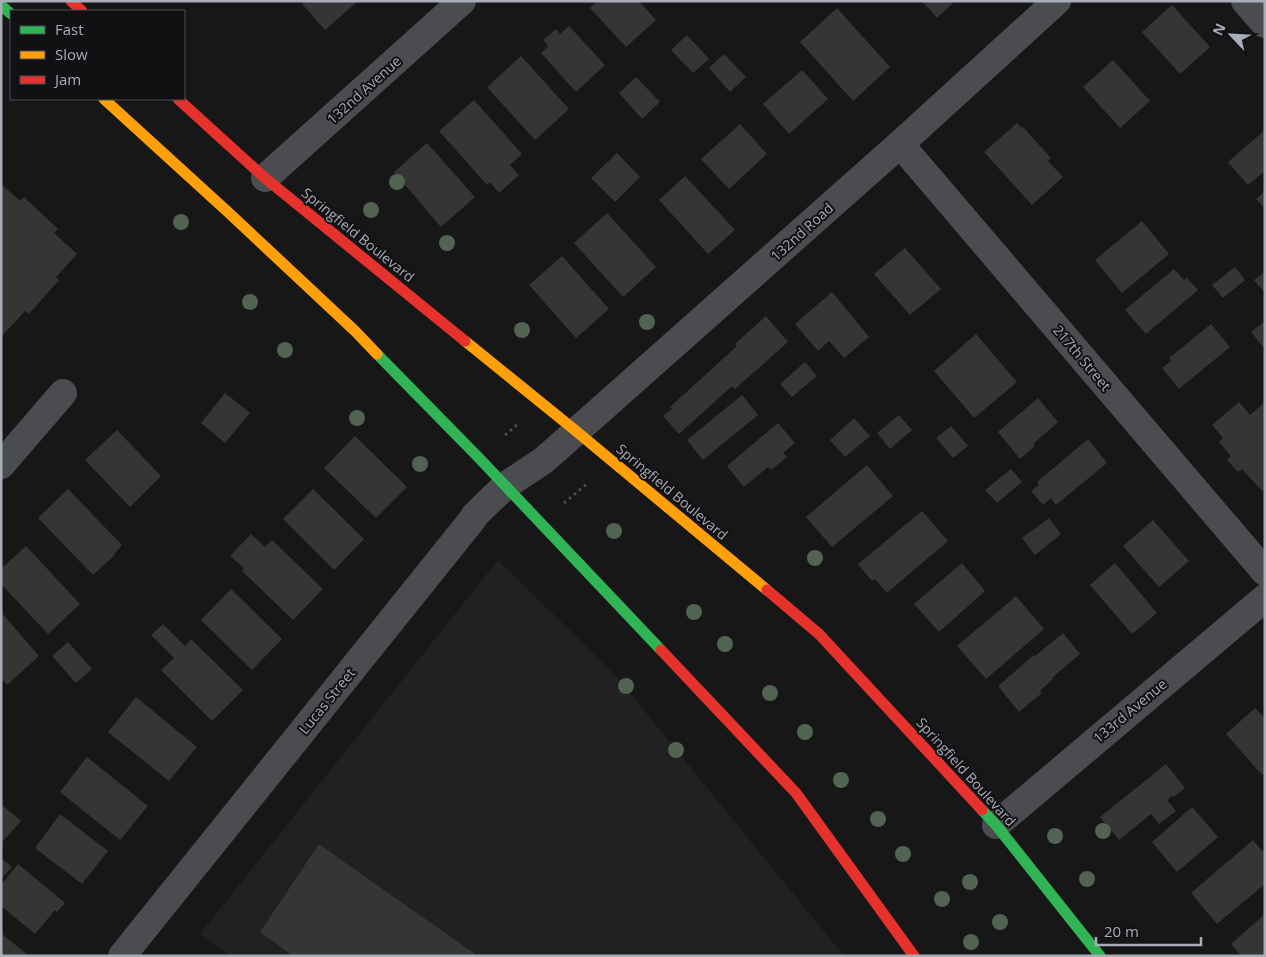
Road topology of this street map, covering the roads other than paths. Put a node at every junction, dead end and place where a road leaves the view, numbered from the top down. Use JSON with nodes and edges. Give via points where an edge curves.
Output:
{"nodes":[{"id":1,"x":71,"y":1,"type":"edge"},
{"id":2,"x":462,"y":1,"type":"edge"},
{"id":3,"x":1058,"y":1,"type":"edge"},
{"id":4,"x":1245,"y":1,"type":"edge"},
{"id":5,"x":81,"y":10,"type":"edge"},
{"id":6,"x":1265,"y":24,"type":"edge"},
{"id":7,"x":105,"y":100,"type":"edge"},
{"id":8,"x":179,"y":100,"type":"edge"},
{"id":9,"x":900,"y":144,"type":"junction"},
{"id":10,"x":265,"y":178,"type":"junction"},
{"id":11,"x":63,"y":393,"type":"dead end"},
{"id":12,"x":576,"y":431,"type":"junction"},
{"id":13,"x":544,"y":460,"type":"joint"},
{"id":14,"x":1,"y":465,"type":"edge"},
{"id":15,"x":505,"y":486,"type":"junction"},
{"id":16,"x":1265,"y":572,"type":"edge"},
{"id":17,"x":1265,"y":598,"type":"edge"},
{"id":18,"x":996,"y":825,"type":"junction"},
{"id":19,"x":136,"y":951,"type":"edge"},
{"id":20,"x":914,"y":956,"type":"edge"},
{"id":21,"x":1100,"y":956,"type":"edge"}],
"edges":[{"from":1,"to":5,"type":"main road"},
{"from":2,"to":10,"type":"street","name":"132nd Avenue"},
{"from":3,"to":9,"type":"street","name":"132nd Road"},
{"from":4,"to":6,"type":"street"},
{"from":7,"to":15,"type":"main road","via":[[355,331]]},
{"from":8,"to":10,"type":"main road","name":"Springfield Boulevard"},
{"from":9,"to":12,"type":"street","name":"132nd Road"},
{"from":9,"to":16,"type":"street","name":"217th Street"},
{"from":10,"to":12,"type":"main road","name":"Springfield Boulevard"},
{"from":11,"to":14,"type":"street"},
{"from":12,"to":13,"type":"street","name":"132nd Road"},
{"from":12,"to":18,"type":"main road","name":"Springfield Boulevard","via":[[818,634]]},
{"from":13,"to":15,"type":"street","name":"Lucas Street"},
{"from":15,"to":19,"type":"street","name":"Lucas Street","via":[[475,515]]},
{"from":15,"to":20,"type":"main road","via":[[796,792]]},
{"from":17,"to":18,"type":"street","name":"133rd Avenue"},
{"from":18,"to":21,"type":"main road","name":"Springfield Boulevard"}]}
